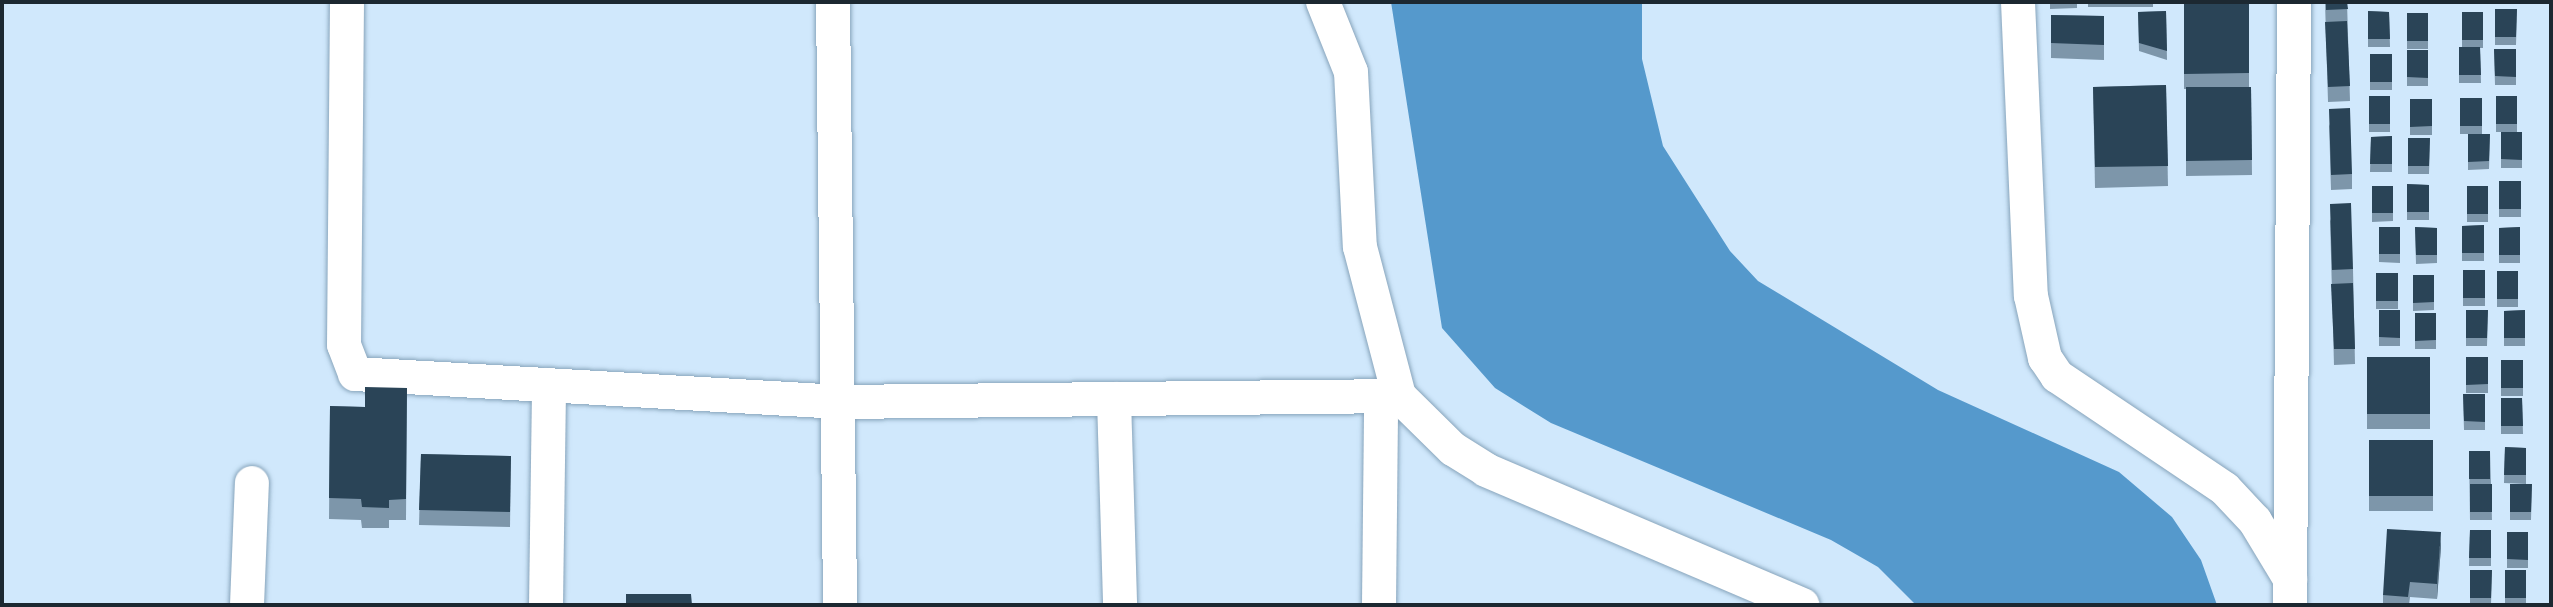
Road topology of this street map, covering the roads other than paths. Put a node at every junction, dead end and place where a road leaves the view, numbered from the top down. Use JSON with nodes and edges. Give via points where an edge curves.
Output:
{"nodes":[{"id":1,"x":347,"y":2,"type":"edge"},
{"id":2,"x":833,"y":2,"type":"edge"},
{"id":3,"x":1323,"y":2,"type":"edge"},
{"id":4,"x":2018,"y":2,"type":"edge"},
{"id":5,"x":2294,"y":2,"type":"edge"},
{"id":6,"x":549,"y":385,"type":"junction"},
{"id":7,"x":1390,"y":396,"type":"junction"},
{"id":8,"x":1114,"y":399,"type":"junction"},
{"id":9,"x":838,"y":402,"type":"junction"},
{"id":10,"x":252,"y":483,"type":"dead end"},
{"id":11,"x":2290,"y":592,"type":"edge"},
{"id":12,"x":247,"y":605,"type":"edge"},
{"id":13,"x":546,"y":605,"type":"edge"},
{"id":14,"x":840,"y":605,"type":"edge"},
{"id":15,"x":1120,"y":605,"type":"edge"},
{"id":16,"x":1379,"y":605,"type":"edge"},
{"id":17,"x":1802,"y":605,"type":"edge"}],
"edges":[{"from":1,"to":6,"type":"street","via":[[348,365],[371,379]]},
{"from":2,"to":9,"type":"street"},
{"from":3,"to":7,"type":"street","via":[[1351,72],[1360,247]]},
{"from":4,"to":11,"type":"street","via":[[2031,296],[2045,358],[2057,376],[2225,489],[2255,521]]},
{"from":5,"to":11,"type":"street"},
{"from":6,"to":9,"type":"street"},
{"from":6,"to":13,"type":"street"},
{"from":7,"to":8,"type":"street"},
{"from":7,"to":16,"type":"street"},
{"from":7,"to":17,"type":"street","via":[[1486,470]]},
{"from":8,"to":9,"type":"street"},
{"from":8,"to":15,"type":"street"},
{"from":9,"to":14,"type":"street"},
{"from":10,"to":12,"type":"street"}]}
